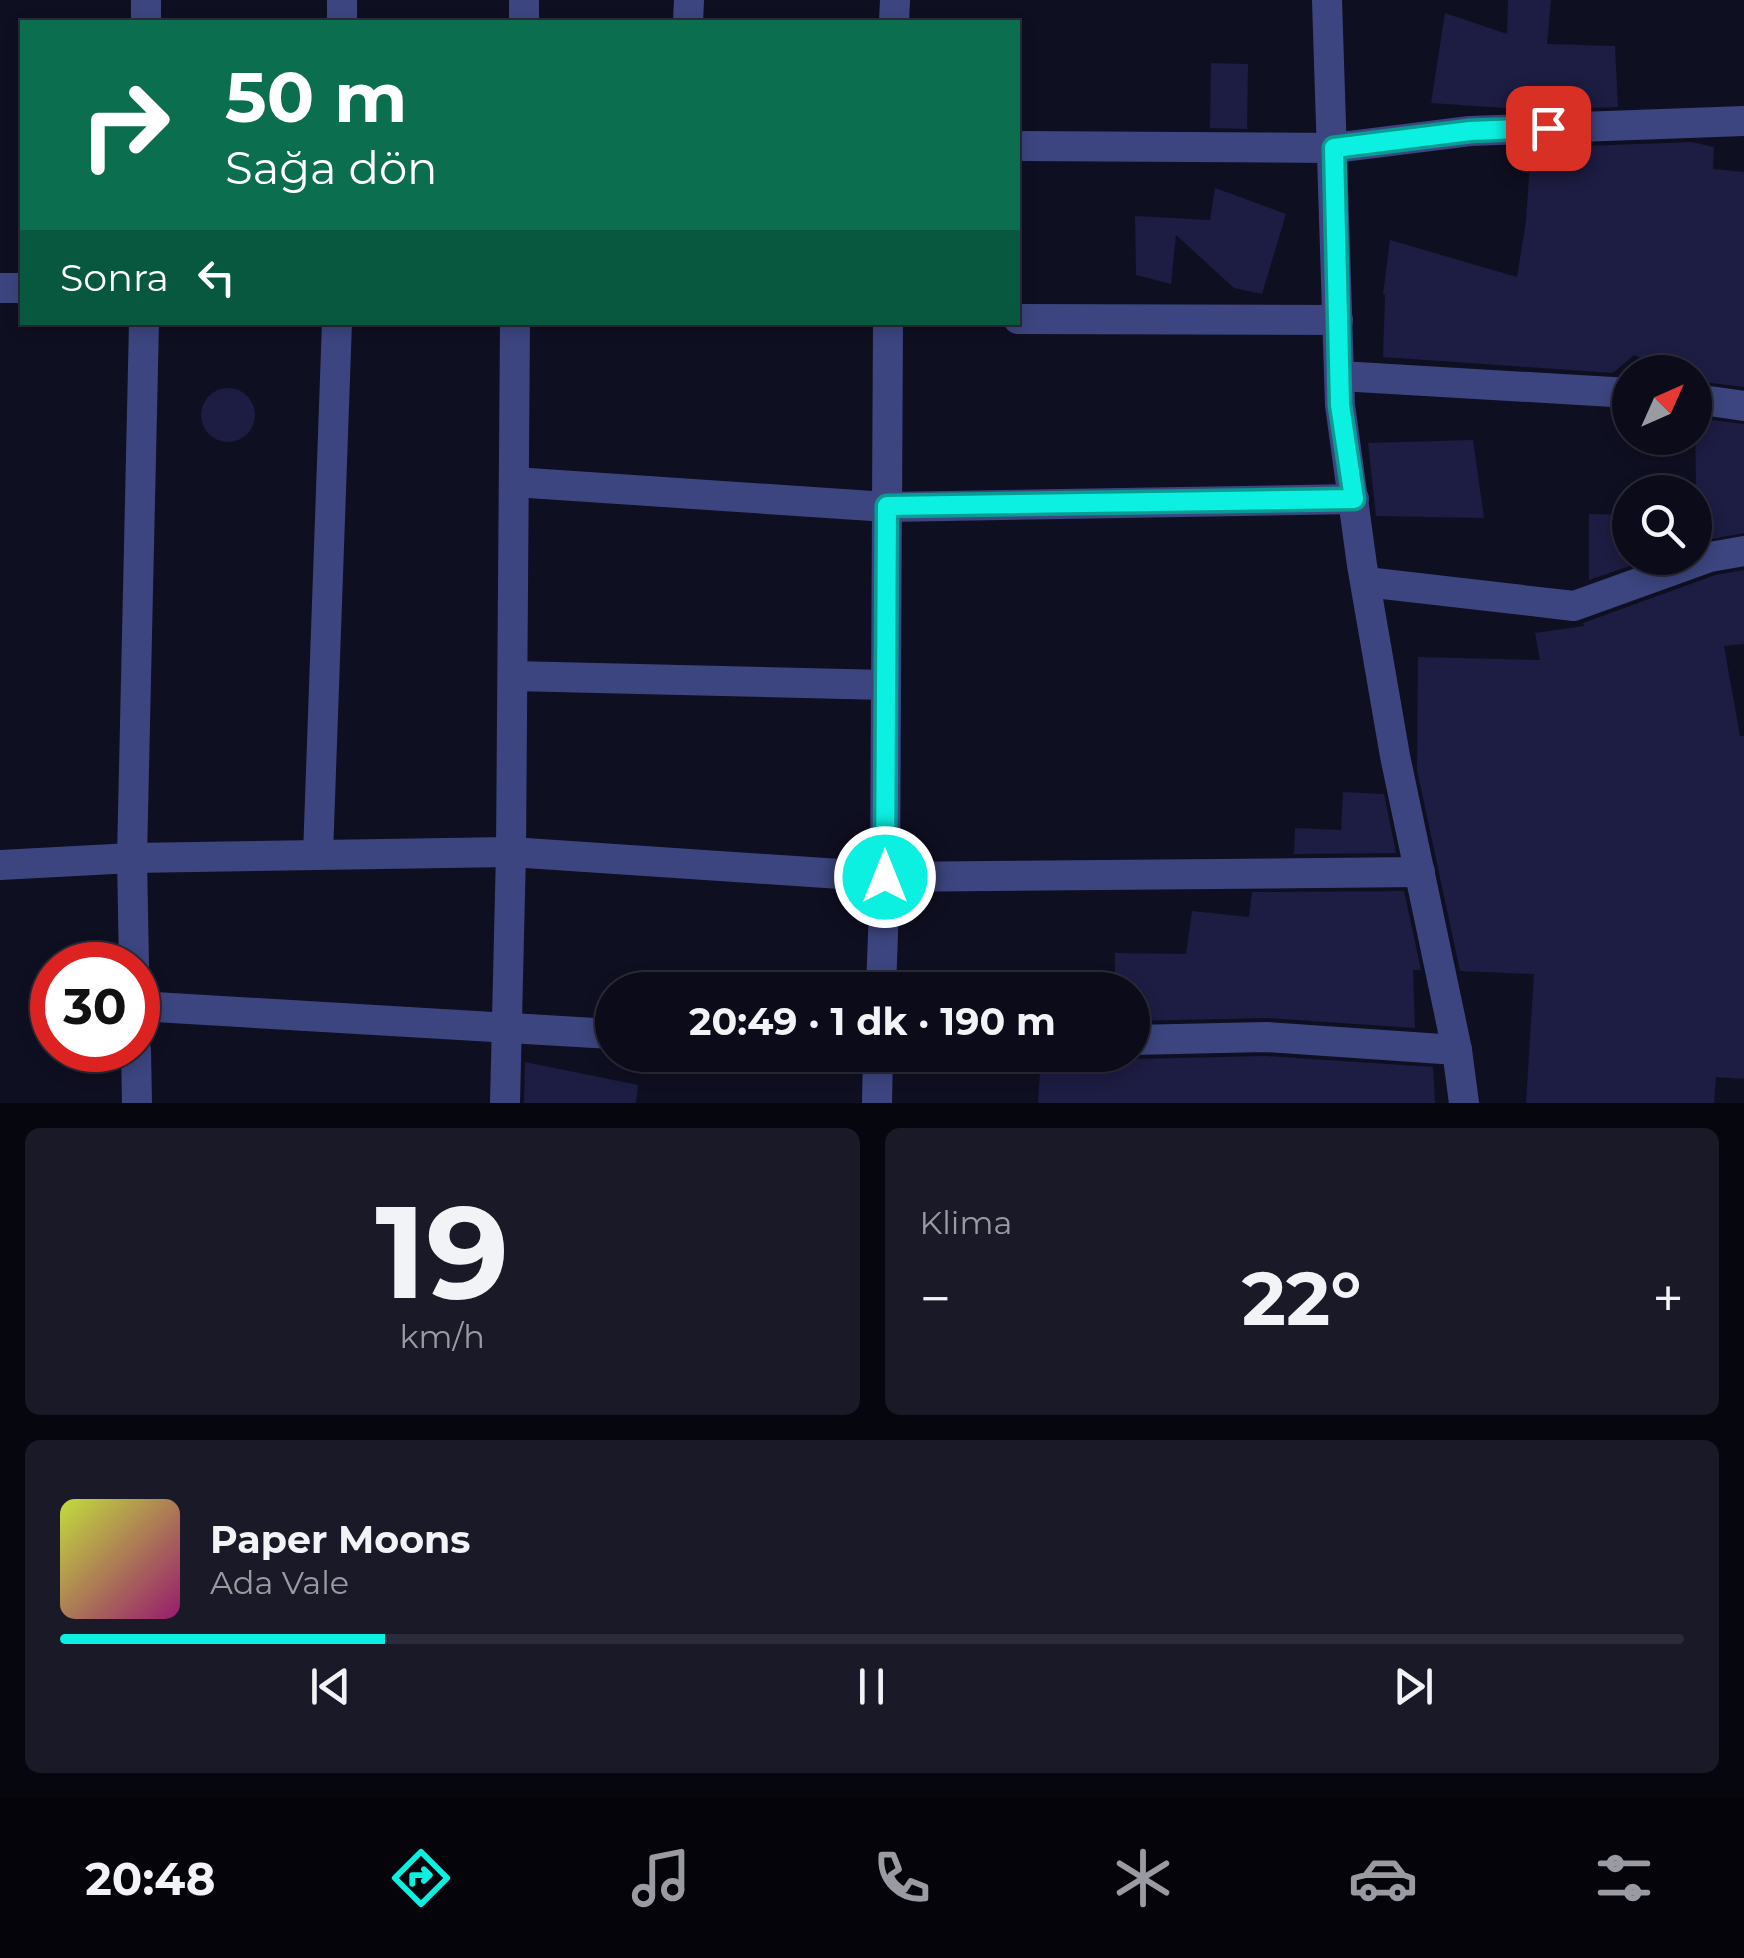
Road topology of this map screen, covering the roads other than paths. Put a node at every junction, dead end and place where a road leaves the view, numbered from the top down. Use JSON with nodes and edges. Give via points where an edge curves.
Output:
{"nodes":[{"id":1,"x":1328,"y":0,"type":"edge"},
{"id":2,"x":1744,"y":121,"type":"edge"},
{"id":3,"x":1020,"y":146,"type":"edge"},
{"id":4,"x":1334,"y":148,"type":"junction"},
{"id":5,"x":1020,"y":318,"type":"edge"},
{"id":6,"x":1338,"y":320,"type":"junction"},
{"id":7,"x":144,"y":325,"type":"edge"},
{"id":8,"x":338,"y":325,"type":"edge"},
{"id":9,"x":515,"y":325,"type":"edge"},
{"id":10,"x":888,"y":325,"type":"edge"},
{"id":11,"x":1340,"y":376,"type":"junction"},
{"id":12,"x":1612,"y":393,"type":"edge"},
{"id":13,"x":1712,"y":401,"type":"edge"},
{"id":14,"x":1744,"y":406,"type":"edge"},
{"id":15,"x":514,"y":482,"type":"junction"},
{"id":16,"x":1354,"y":499,"type":"junction"},
{"id":17,"x":887,"y":506,"type":"junction"},
{"id":18,"x":1744,"y":551,"type":"edge"},
{"id":19,"x":1366,"y":582,"type":"junction"},
{"id":20,"x":513,"y":676,"type":"junction"},
{"id":21,"x":886,"y":685,"type":"junction"},
{"id":22,"x":511,"y":852,"type":"junction"},
{"id":23,"x":318,"y":855,"type":"junction"},
{"id":24,"x":132,"y":858,"type":"junction"},
{"id":25,"x":0,"y":865,"type":"edge"},
{"id":26,"x":1420,"y":872,"type":"junction"},
{"id":27,"x":885,"y":877,"type":"junction"},
{"id":28,"x":134,"y":942,"type":"edge"},
{"id":29,"x":882,"y":972,"type":"edge"},
{"id":30,"x":160,"y":1007,"type":"edge"},
{"id":31,"x":507,"y":1027,"type":"junction"},
{"id":32,"x":595,"y":1033,"type":"edge"},
{"id":33,"x":1150,"y":1040,"type":"edge"},
{"id":34,"x":1457,"y":1050,"type":"junction"},
{"id":35,"x":136,"y":1072,"type":"edge"},
{"id":36,"x":877,"y":1072,"type":"edge"},
{"id":37,"x":137,"y":1103,"type":"edge"},
{"id":38,"x":505,"y":1103,"type":"edge"},
{"id":39,"x":876,"y":1103,"type":"edge"},
{"id":40,"x":1464,"y":1103,"type":"edge"}],
"edges":[{"from":1,"to":4,"type":"street"},
{"from":2,"to":4,"type":"street","via":[[1470,131]]},
{"from":3,"to":4,"type":"street"},
{"from":4,"to":6,"type":"street"},
{"from":5,"to":6,"type":"street"},
{"from":6,"to":11,"type":"street"},
{"from":7,"to":24,"type":"street"},
{"from":8,"to":23,"type":"street"},
{"from":9,"to":15,"type":"street"},
{"from":10,"to":17,"type":"street"},
{"from":11,"to":12,"type":"street"},
{"from":11,"to":16,"type":"street"},
{"from":13,"to":14,"type":"street"},
{"from":15,"to":17,"type":"street"},
{"from":15,"to":20,"type":"street"},
{"from":16,"to":17,"type":"street"},
{"from":16,"to":19,"type":"street"},
{"from":17,"to":21,"type":"street"},
{"from":18,"to":19,"type":"street","via":[[1574,606]]},
{"from":19,"to":26,"type":"street"},
{"from":20,"to":21,"type":"street"},
{"from":20,"to":22,"type":"street"},
{"from":21,"to":27,"type":"street"},
{"from":22,"to":23,"type":"street"},
{"from":22,"to":27,"type":"street"},
{"from":22,"to":31,"type":"street"},
{"from":23,"to":24,"type":"street"},
{"from":24,"to":25,"type":"street"},
{"from":24,"to":28,"type":"street"},
{"from":26,"to":27,"type":"street"},
{"from":26,"to":34,"type":"street"},
{"from":27,"to":29,"type":"street"},
{"from":30,"to":31,"type":"street"},
{"from":31,"to":32,"type":"street"},
{"from":31,"to":38,"type":"street"},
{"from":33,"to":34,"type":"street","via":[[1266,1037]]},
{"from":34,"to":40,"type":"street"},
{"from":35,"to":37,"type":"street"},
{"from":36,"to":39,"type":"street"}]}
